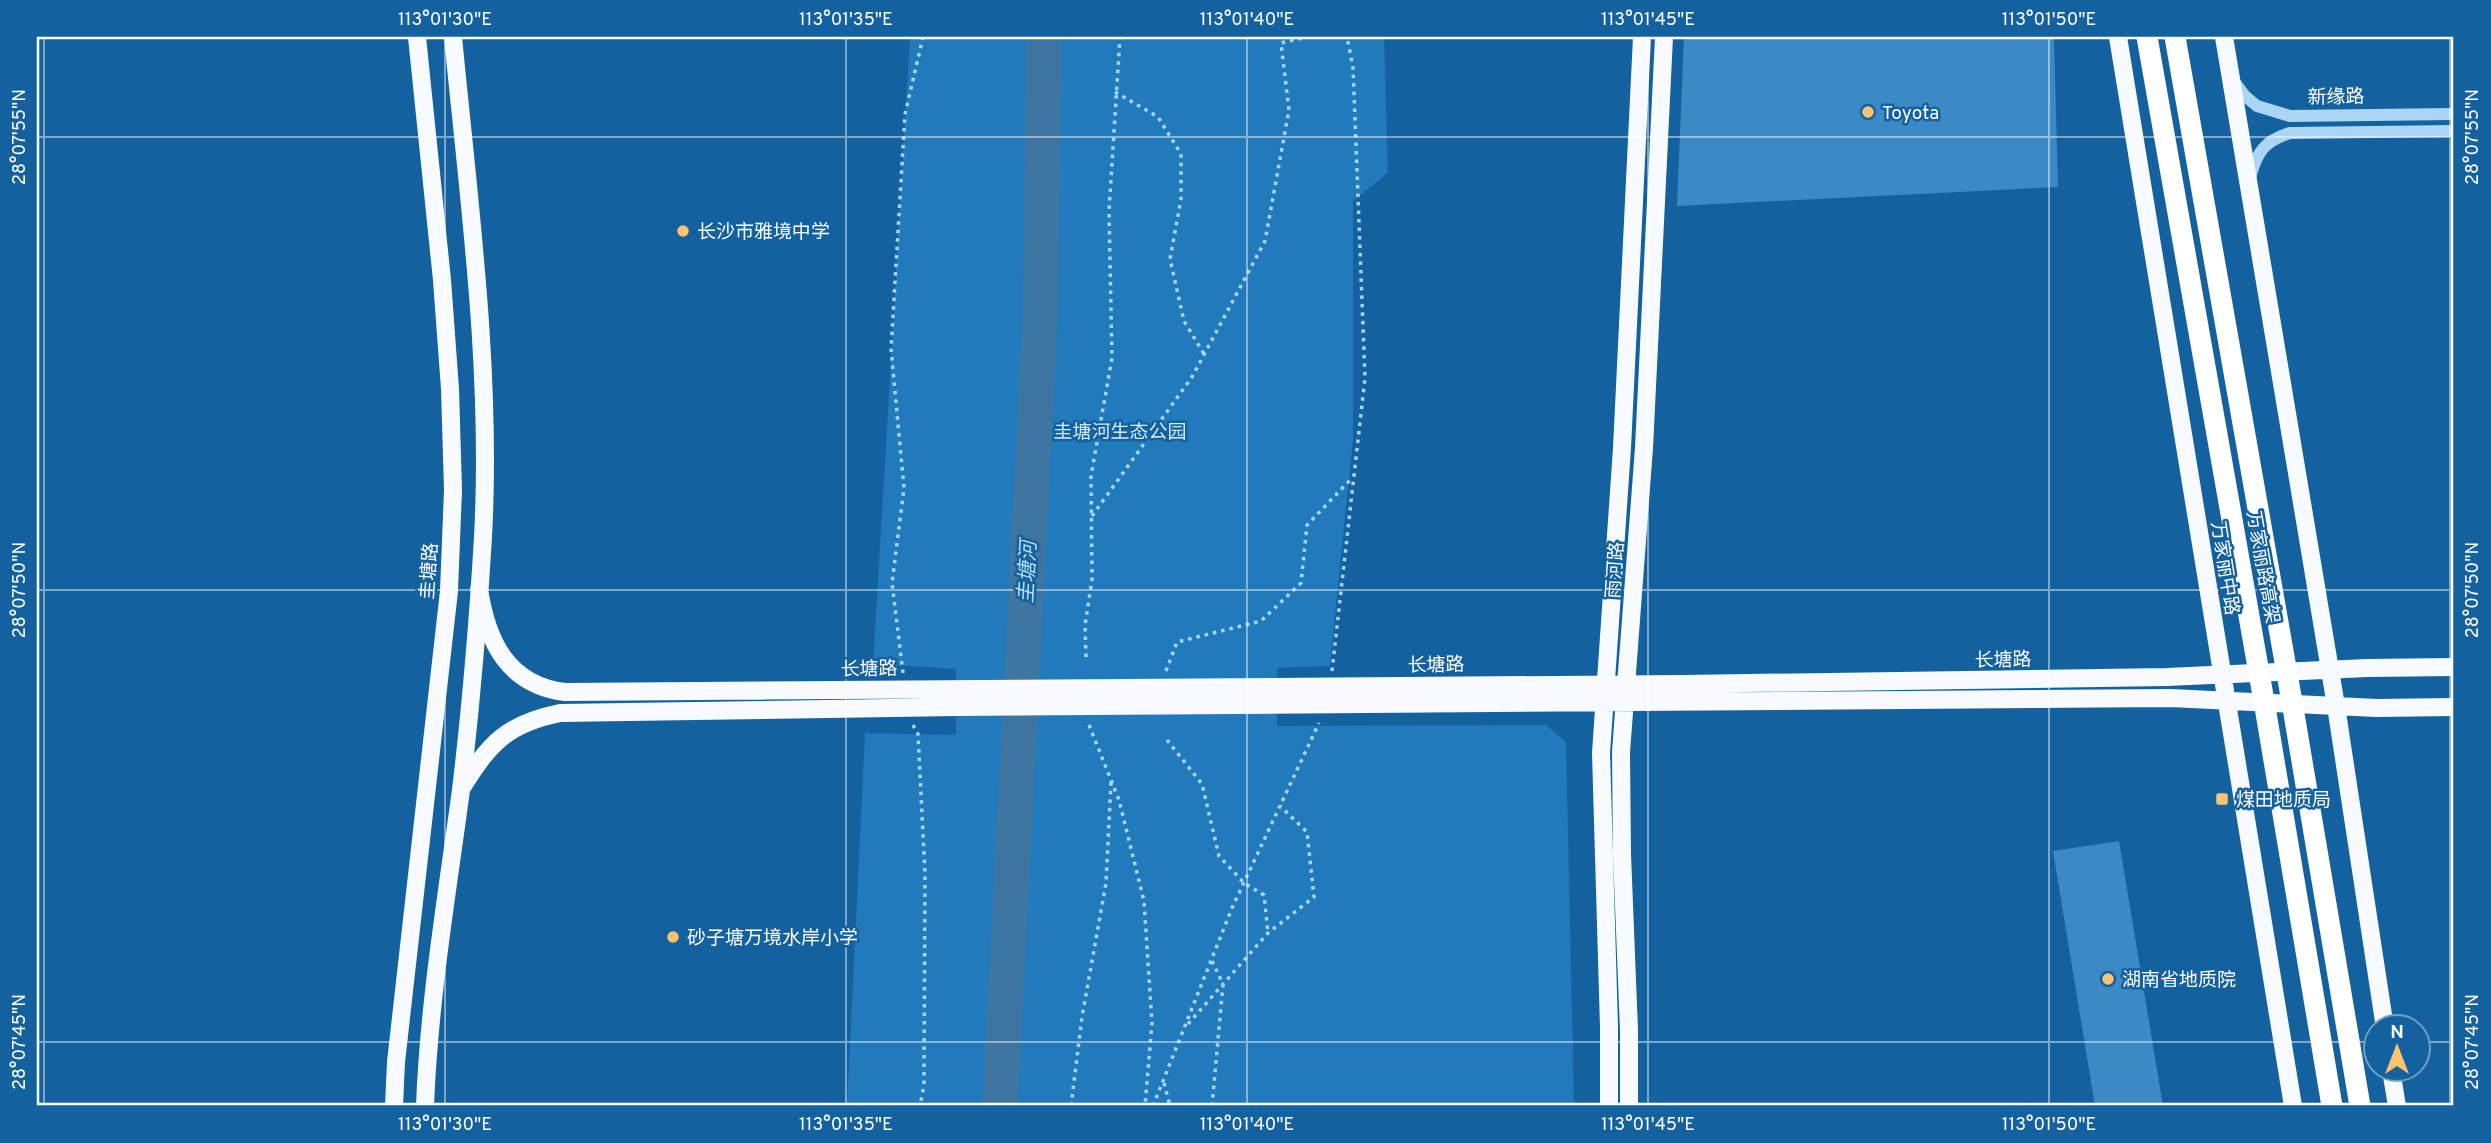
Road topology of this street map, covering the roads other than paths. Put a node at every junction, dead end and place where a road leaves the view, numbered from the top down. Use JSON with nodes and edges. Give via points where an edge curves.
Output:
{"nodes":[{"id":1,"x":417,"y":37,"type":"edge"},
{"id":2,"x":453,"y":37,"type":"edge"},
{"id":3,"x":1642,"y":37,"type":"edge"},
{"id":4,"x":1664,"y":37,"type":"edge"},
{"id":5,"x":2118,"y":37,"type":"edge"},
{"id":6,"x":2147,"y":37,"type":"edge"},
{"id":7,"x":2175,"y":37,"type":"edge"},
{"id":8,"x":2224,"y":37,"type":"edge"},
{"id":9,"x":2232,"y":78,"type":"junction"},
{"id":10,"x":2454,"y":114,"type":"edge"},
{"id":11,"x":2454,"y":131,"type":"edge"},
{"id":12,"x":2249,"y":179,"type":"junction"},
{"id":13,"x":480,"y":589,"type":"junction"},
{"id":14,"x":2454,"y":667,"type":"edge"},
{"id":15,"x":2330,"y":670,"type":"junction"},
{"id":16,"x":2222,"y":675,"type":"junction"},
{"id":17,"x":1605,"y":684,"type":"junction"},
{"id":18,"x":1626,"y":684,"type":"junction"},
{"id":19,"x":1277,"y":696,"type":"junction"},
{"id":20,"x":1329,"y":696,"type":"junction"},
{"id":21,"x":2226,"y":701,"type":"junction"},
{"id":22,"x":1604,"y":703,"type":"junction"},
{"id":23,"x":1624,"y":703,"type":"junction"},
{"id":24,"x":2336,"y":706,"type":"junction"},
{"id":25,"x":2454,"y":707,"type":"edge"},
{"id":26,"x":461,"y":789,"type":"junction"},
{"id":27,"x":2383,"y":1014,"type":"edge"},
{"id":28,"x":2393,"y":1084,"type":"edge"},
{"id":29,"x":394,"y":1106,"type":"edge"},
{"id":30,"x":425,"y":1106,"type":"edge"},
{"id":31,"x":1609,"y":1106,"type":"edge"},
{"id":32,"x":1629,"y":1106,"type":"edge"},
{"id":33,"x":2293,"y":1106,"type":"edge"},
{"id":34,"x":2332,"y":1106,"type":"edge"},
{"id":35,"x":2360,"y":1106,"type":"edge"},
{"id":36,"x":2397,"y":1106,"type":"edge"}],
"edges":[{"from":1,"to":29,"type":"main road","name":"圭塘路","via":[[442,280],[453,490],[449,591]]},
{"from":2,"to":13,"type":"main road","via":[[484,378]]},
{"from":3,"to":17,"type":"main road","name":"雨河路"},
{"from":4,"to":18,"type":"main road","name":"雨河路","via":[[1644,448]]},
{"from":5,"to":16,"type":"main road","name":"万家丽中路"},
{"from":6,"to":34,"type":"highway","name":"万家丽路高架"},
{"from":7,"to":35,"type":"highway","name":"万家丽路高架"},
{"from":8,"to":9,"type":"main road"},
{"from":9,"to":10,"type":"street","name":"新缘路","via":[[2257,106],[2290,116]]},
{"from":9,"to":12,"type":"main road"},
{"from":11,"to":12,"type":"street","name":"新缘路","via":[[2290,132],[2264,146]]},
{"from":12,"to":15,"type":"main road"},
{"from":13,"to":19,"type":"main road","name":"长塘路","via":[[484,620],[500,652],[525,680],[547,690],[957,688]]},
{"from":13,"to":26,"type":"main road"},
{"from":14,"to":15,"type":"main road","name":"长塘路"},
{"from":15,"to":16,"type":"main road","name":"长塘路"},
{"from":15,"to":24,"type":"main road"},
{"from":16,"to":18,"type":"main road","name":"长塘路"},
{"from":16,"to":21,"type":"main road","name":"万家丽中路"},
{"from":17,"to":18,"type":"main road","name":"长塘路"},
{"from":17,"to":20,"type":"main road","name":"长塘路"},
{"from":17,"to":22,"type":"main road","name":"雨河路"},
{"from":18,"to":23,"type":"main road","name":"雨河路"},
{"from":19,"to":20,"type":"main road","name":"长塘路"},
{"from":19,"to":26,"type":"main road","name":"长塘路","via":[[560,713],[534,718],[502,736],[484,753]]},
{"from":20,"to":22,"type":"main road","name":"长塘路"},
{"from":21,"to":23,"type":"main road","name":"长塘路"},
{"from":21,"to":24,"type":"main road","name":"长塘路"},
{"from":21,"to":33,"type":"main road","name":"万家丽中路"},
{"from":22,"to":23,"type":"main road","name":"长塘路"},
{"from":22,"to":31,"type":"main road","name":"雨河路","via":[[1601,776]]},
{"from":23,"to":32,"type":"main road","name":"雨河路","via":[[1621,786]]},
{"from":24,"to":25,"type":"main road","name":"长塘路"},
{"from":24,"to":27,"type":"main road"},
{"from":26,"to":30,"type":"main road","via":[[439,940]]},
{"from":28,"to":36,"type":"main road"}]}
